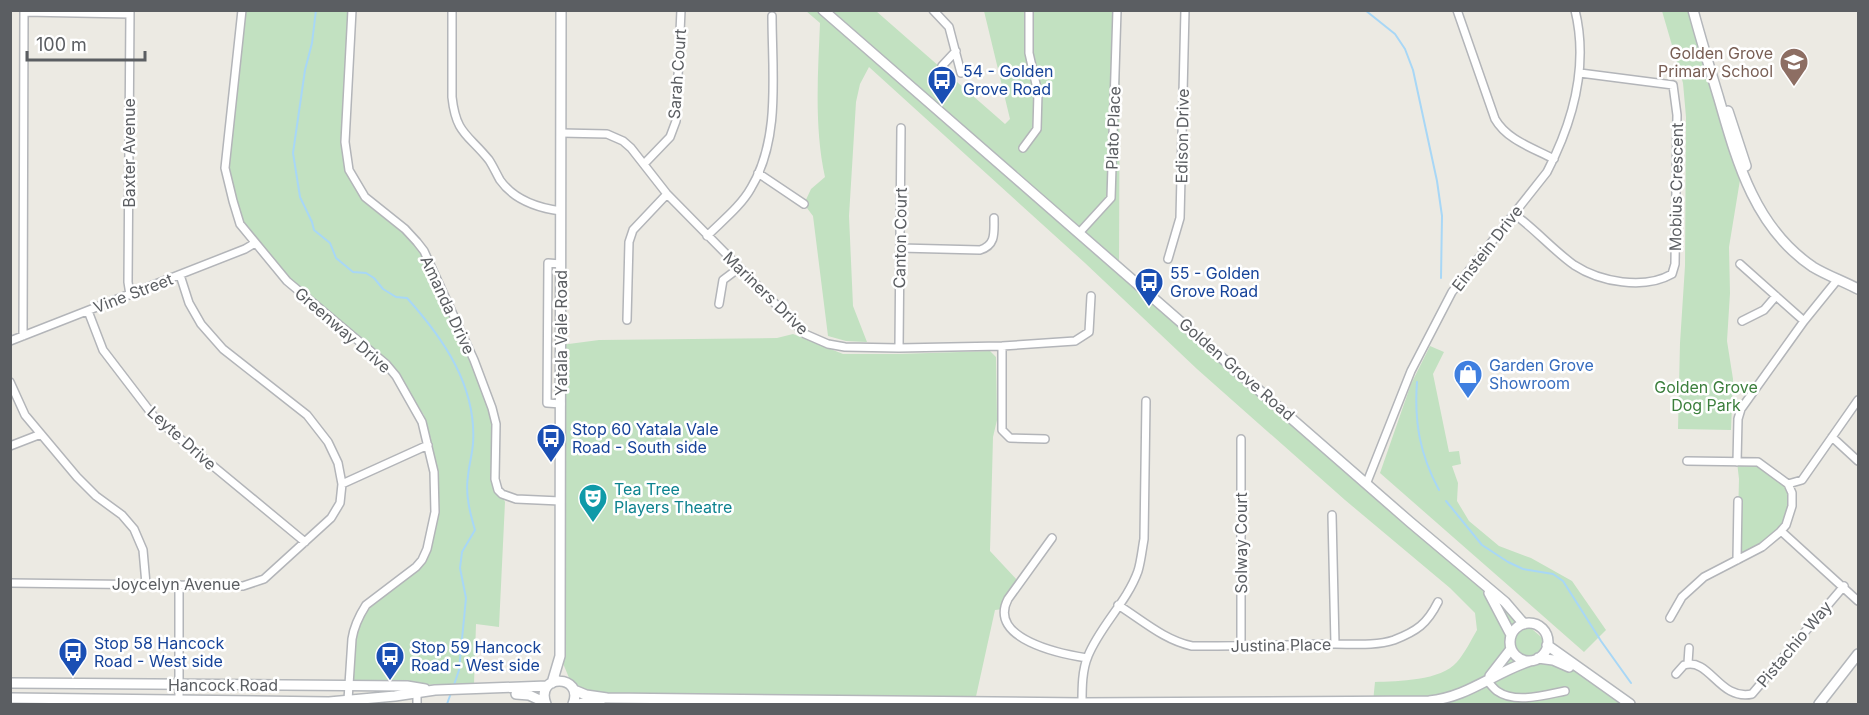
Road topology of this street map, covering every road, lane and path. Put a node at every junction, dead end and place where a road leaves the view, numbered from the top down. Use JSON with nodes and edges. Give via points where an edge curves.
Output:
{"nodes":[{"id":1,"x":242,"y":10,"type":"edge"},
{"id":2,"x":352,"y":10,"type":"edge"},
{"id":3,"x":452,"y":10,"type":"edge"},
{"id":4,"x":561,"y":10,"type":"edge"},
{"id":5,"x":681,"y":10,"type":"edge"},
{"id":6,"x":823,"y":10,"type":"edge"},
{"id":7,"x":933,"y":10,"type":"edge"},
{"id":8,"x":1029,"y":10,"type":"edge"},
{"id":9,"x":1117,"y":10,"type":"edge"},
{"id":10,"x":1185,"y":10,"type":"edge"},
{"id":11,"x":1457,"y":10,"type":"edge"},
{"id":12,"x":1575,"y":10,"type":"edge"},
{"id":13,"x":1693,"y":10,"type":"edge"},
{"id":14,"x":1699,"y":10,"type":"edge"},
{"id":15,"x":24,"y":11,"type":"edge"},
{"id":16,"x":130,"y":12,"type":"edge"},
{"id":17,"x":772,"y":16,"type":"dead end"},
{"id":18,"x":956,"y":51,"type":"junction"},
{"id":19,"x":942,"y":66,"type":"dead end"},
{"id":20,"x":961,"y":73,"type":"dead end"},
{"id":21,"x":1580,"y":73,"type":"junction"},
{"id":22,"x":901,"y":128,"type":"dead end"},
{"id":23,"x":561,"y":133,"type":"junction"},
{"id":24,"x":1023,"y":148,"type":"dead end"},
{"id":25,"x":1554,"y":159,"type":"junction"},
{"id":26,"x":645,"y":163,"type":"junction"},
{"id":27,"x":758,"y":173,"type":"junction"},
{"id":28,"x":668,"y":194,"type":"junction"},
{"id":29,"x":804,"y":204,"type":"dead end"},
{"id":30,"x":561,"y":211,"type":"junction"},
{"id":31,"x":1514,"y":214,"type":"junction"},
{"id":32,"x":994,"y":218,"type":"dead end"},
{"id":33,"x":1079,"y":232,"type":"junction"},
{"id":34,"x":707,"y":236,"type":"junction"},
{"id":35,"x":255,"y":243,"type":"junction"},
{"id":36,"x":900,"y":248,"type":"junction"},
{"id":37,"x":1168,"y":259,"type":"dead end"},
{"id":38,"x":1740,"y":264,"type":"dead end"},
{"id":39,"x":739,"y":268,"type":"junction"},
{"id":40,"x":1828,"y":273,"type":"junction"},
{"id":41,"x":180,"y":275,"type":"junction"},
{"id":42,"x":1839,"y":279,"type":"junction"},
{"id":43,"x":1858,"y":289,"type":"edge"},
{"id":44,"x":130,"y":295,"type":"junction"},
{"id":45,"x":1091,"y":296,"type":"dead end"},
{"id":46,"x":1776,"y":296,"type":"junction"},
{"id":47,"x":719,"y":304,"type":"dead end"},
{"id":48,"x":88,"y":311,"type":"junction"},
{"id":49,"x":627,"y":320,"type":"dead end"},
{"id":50,"x":1742,"y":321,"type":"dead end"},
{"id":51,"x":1804,"y":321,"type":"junction"},
{"id":52,"x":23,"y":336,"type":"junction"},
{"id":53,"x":10,"y":341,"type":"edge"},
{"id":54,"x":1002,"y":346,"type":"junction"},
{"id":55,"x":899,"y":348,"type":"junction"},
{"id":56,"x":10,"y":382,"type":"edge"},
{"id":57,"x":1858,"y":400,"type":"edge"},
{"id":58,"x":1146,"y":401,"type":"dead end"},
{"id":59,"x":41,"y":434,"type":"junction"},
{"id":60,"x":1832,"y":437,"type":"junction"},
{"id":61,"x":1045,"y":439,"type":"dead end"},
{"id":62,"x":1241,"y":440,"type":"dead end"},
{"id":63,"x":428,"y":445,"type":"junction"},
{"id":64,"x":10,"y":446,"type":"edge"},
{"id":65,"x":1687,"y":461,"type":"dead end"},
{"id":66,"x":1737,"y":462,"type":"junction"},
{"id":67,"x":1858,"y":462,"type":"edge"},
{"id":68,"x":1367,"y":482,"type":"junction"},
{"id":69,"x":342,"y":484,"type":"junction"},
{"id":70,"x":1788,"y":484,"type":"junction"},
{"id":71,"x":560,"y":501,"type":"junction"},
{"id":72,"x":1738,"y":501,"type":"dead end"},
{"id":73,"x":1332,"y":515,"type":"dead end"},
{"id":74,"x":1781,"y":531,"type":"junction"},
{"id":75,"x":1052,"y":538,"type":"dead end"},
{"id":76,"x":305,"y":542,"type":"junction"},
{"id":77,"x":1737,"y":560,"type":"junction"},
{"id":78,"x":10,"y":583,"type":"edge"},
{"id":79,"x":146,"y":584,"type":"junction"},
{"id":80,"x":179,"y":585,"type":"junction"},
{"id":81,"x":1844,"y":586,"type":"junction"},
{"id":82,"x":1486,"y":588,"type":"junction"},
{"id":83,"x":1858,"y":599,"type":"edge"},
{"id":84,"x":1438,"y":602,"type":"dead end"},
{"id":85,"x":1118,"y":605,"type":"junction"},
{"id":86,"x":1670,"y":618,"type":"dead end"},
{"id":87,"x":1524,"y":624,"type":"junction"},
{"id":88,"x":1511,"y":635,"type":"junction"},
{"id":89,"x":1335,"y":644,"type":"junction"},
{"id":90,"x":1547,"y":645,"type":"junction"},
{"id":91,"x":1241,"y":646,"type":"junction"},
{"id":92,"x":1689,"y":648,"type":"dead end"},
{"id":93,"x":1511,"y":649,"type":"junction"},
{"id":94,"x":1858,"y":654,"type":"edge"},
{"id":95,"x":560,"y":656,"type":"junction"},
{"id":96,"x":1087,"y":658,"type":"junction"},
{"id":97,"x":1534,"y":660,"type":"junction"},
{"id":98,"x":1688,"y":663,"type":"junction"},
{"id":99,"x":1583,"y":672,"type":"junction"},
{"id":100,"x":1676,"y":674,"type":"dead end"},
{"id":101,"x":1487,"y":680,"type":"junction"},
{"id":102,"x":10,"y":683,"type":"edge"},
{"id":103,"x":550,"y":684,"type":"junction"},
{"id":104,"x":179,"y":685,"type":"junction"},
{"id":105,"x":349,"y":686,"type":"junction"},
{"id":106,"x":572,"y":687,"type":"junction"},
{"id":107,"x":490,"y":689,"type":"junction"},
{"id":108,"x":417,"y":690,"type":"junction"},
{"id":109,"x":1565,"y":691,"type":"dead end"},
{"id":110,"x":1741,"y":696,"type":"junction"},
{"id":111,"x":10,"y":698,"type":"edge"},
{"id":112,"x":607,"y":698,"type":"junction"},
{"id":113,"x":179,"y":700,"type":"junction"},
{"id":114,"x":348,"y":700,"type":"junction"},
{"id":115,"x":545,"y":703,"type":"edge"},
{"id":116,"x":1082,"y":703,"type":"junction"},
{"id":117,"x":417,"y":705,"type":"edge"},
{"id":118,"x":573,"y":705,"type":"edge"},
{"id":119,"x":579,"y":705,"type":"edge"},
{"id":120,"x":1630,"y":705,"type":"edge"},
{"id":121,"x":1740,"y":705,"type":"edge"},
{"id":122,"x":1819,"y":705,"type":"edge"}],
"edges":[{"from":1,"to":35,"type":"street","name":"Greenway Drive","via":[[225,168],[240,224]]},
{"from":2,"to":71,"type":"street","name":"Amanda Drive","via":[[345,142],[353,180],[372,204],[396,221],[424,251],[492,408],[498,490],[516,499]]},
{"from":3,"to":30,"type":"street","via":[[452,98],[460,130],[516,195],[535,206]]},
{"from":4,"to":23,"type":"main road","name":"Yatala Vale Road"},
{"from":5,"to":26,"type":"street","name":"Sarah Court","via":[[676,121],[670,136]]},
{"from":6,"to":33,"type":"main road","name":"Golden Grove Road"},
{"from":7,"to":18,"type":"street","via":[[949,27]]},
{"from":8,"to":24,"type":"street","via":[[1029,53],[1038,93],[1037,129]]},
{"from":9,"to":33,"type":"street","name":"Plato Place","via":[[1111,198]]},
{"from":10,"to":37,"type":"street","name":"Edison Drive","via":[[1180,218]]},
{"from":11,"to":25,"type":"street","via":[[1501,129]]},
{"from":12,"to":21,"type":"street","name":"Einstein Drive"},
{"from":13,"to":40,"type":"main road","via":[[1735,155],[1751,194],[1788,246]]},
{"from":14,"to":40,"type":"main road","via":[[1756,192],[1780,228]]},
{"from":15,"to":16,"type":"street"},
{"from":15,"to":52,"type":"street"},
{"from":16,"to":44,"type":"street","name":"Baxter Avenue"},
{"from":17,"to":27,"type":"street","via":[[772,116]]},
{"from":18,"to":19,"type":"street"},
{"from":18,"to":20,"type":"street"},
{"from":21,"to":25,"type":"street","name":"Einstein Drive","via":[[1575,106]]},
{"from":21,"to":31,"type":"street","name":"Mobius Crescent","via":[[1673,85],[1677,115],[1672,274],[1663,280],[1638,284],[1604,278],[1575,265]]},
{"from":22,"to":36,"type":"street","name":"Canton Court"},
{"from":23,"to":26,"type":"street","name":"Mariners Drive","via":[[607,134],[631,148]]},
{"from":23,"to":30,"type":"main road","name":"Yatala Vale Road"},
{"from":25,"to":31,"type":"street","name":"Einstein Drive"},
{"from":26,"to":28,"type":"street","name":"Mariners Drive"},
{"from":27,"to":29,"type":"street"},
{"from":27,"to":34,"type":"street","via":[[751,189]]},
{"from":28,"to":34,"type":"street","name":"Mariners Drive"},
{"from":28,"to":49,"type":"street","via":[[633,230],[629,242]]},
{"from":30,"to":71,"type":"main road","name":"Yatala Vale Road"},
{"from":31,"to":68,"type":"street","name":"Einstein Drive","via":[[1452,292],[1411,371]]},
{"from":32,"to":36,"type":"street","via":[[993,241],[987,248]]},
{"from":33,"to":68,"type":"main road","name":"Golden Grove Road"},
{"from":34,"to":39,"type":"street","name":"Mariners Drive"},
{"from":35,"to":41,"type":"street","name":"Vine Street"},
{"from":35,"to":63,"type":"street","name":"Greenway Drive","via":[[287,281],[386,364],[418,415]]},
{"from":36,"to":55,"type":"street","name":"Canton Court"},
{"from":38,"to":46,"type":"street"},
{"from":39,"to":47,"type":"street","via":[[723,280]]},
{"from":39,"to":55,"type":"street","name":"Mariners Drive","via":[[805,334],[845,347]]},
{"from":40,"to":42,"type":"main road"},
{"from":41,"to":44,"type":"street","name":"Vine Street"},
{"from":41,"to":69,"type":"street","via":[[201,324],[223,349],[307,415],[328,442]]},
{"from":42,"to":43,"type":"main road"},
{"from":42,"to":51,"type":"street"},
{"from":44,"to":48,"type":"street","name":"Vine Street"},
{"from":45,"to":54,"type":"street","name":"Mariners Drive","via":[[1089,332],[1075,341]]},
{"from":46,"to":50,"type":"street","via":[[1764,310]]},
{"from":46,"to":51,"type":"street"},
{"from":48,"to":52,"type":"street","name":"Vine Street"},
{"from":48,"to":76,"type":"street","name":"Leyte Drive","via":[[103,351],[155,418]]},
{"from":51,"to":66,"type":"street","via":[[1741,409]]},
{"from":52,"to":53,"type":"street","name":"Vine Street"},
{"from":54,"to":55,"type":"street","name":"Mariners Drive"},
{"from":54,"to":61,"type":"street","via":[[1002,430],[1010,438]]},
{"from":56,"to":59,"type":"street","via":[[25,416]]},
{"from":57,"to":60,"type":"street"},
{"from":58,"to":85,"type":"street","via":[[1144,539],[1137,572]]},
{"from":59,"to":64,"type":"street"},
{"from":59,"to":79,"type":"street","via":[[77,477],[134,529],[143,550]]},
{"from":60,"to":67,"type":"street"},
{"from":60,"to":70,"type":"street","via":[[1802,480]]},
{"from":62,"to":91,"type":"street","name":"Solway Court"},
{"from":63,"to":69,"type":"street"},
{"from":63,"to":105,"type":"street","name":"Greenway Drive","via":[[435,492],[427,549],[416,567],[366,605],[360,614],[353,630]]},
{"from":65,"to":66,"type":"street"},
{"from":66,"to":70,"type":"street","via":[[1758,462]]},
{"from":68,"to":82,"type":"main road","name":"Golden Grove Road"},
{"from":69,"to":76,"type":"street","name":"Joycelyn Avenue","via":[[340,503],[331,518]]},
{"from":70,"to":74,"type":"street","via":[[1792,506]]},
{"from":71,"to":95,"type":"main road","name":"Yatala Vale Road"},
{"from":72,"to":77,"type":"street"},
{"from":73,"to":89,"type":"street"},
{"from":74,"to":77,"type":"street"},
{"from":74,"to":81,"type":"street"},
{"from":75,"to":96,"type":"street","via":[[1008,599],[1004,614],[1013,630],[1029,643]]},
{"from":76,"to":80,"type":"street","name":"Joycelyn Avenue","via":[[264,579],[254,583]]},
{"from":77,"to":86,"type":"street","via":[[1704,577],[1682,597]]},
{"from":78,"to":79,"type":"street","name":"Joycelyn Avenue"},
{"from":79,"to":80,"type":"street","name":"Joycelyn Avenue"},
{"from":80,"to":104,"type":"street"},
{"from":81,"to":83,"type":"street"},
{"from":81,"to":110,"type":"street","name":"Pistachio Way","via":[[1752,694]]},
{"from":82,"to":87,"type":"main road","name":"Golden Grove Road"},
{"from":82,"to":88,"type":"main road","name":"Golden Grove Road"},
{"from":84,"to":89,"type":"street","name":"Justina Place","via":[[1429,620],[1392,640]]},
{"from":85,"to":91,"type":"street","name":"Justina Place","via":[[1181,643]]},
{"from":85,"to":96,"type":"street"},
{"from":87,"to":88,"type":"main road"},
{"from":87,"to":90,"type":"main road","via":[[1541,628]]},
{"from":88,"to":93,"type":"main road"},
{"from":89,"to":91,"type":"street","name":"Justina Place"},
{"from":90,"to":97,"type":"main road"},
{"from":90,"to":99,"type":"main road"},
{"from":92,"to":98,"type":"street"},
{"from":93,"to":97,"type":"main road","via":[[1518,658]]},
{"from":93,"to":101,"type":"main road"},
{"from":94,"to":122,"type":"main road"},
{"from":95,"to":103,"type":"main road","name":"Yatala Vale Road"},
{"from":95,"to":106,"type":"main road","name":"Yatala Vale Road"},
{"from":96,"to":116,"type":"street"},
{"from":97,"to":99,"type":"main road","via":[[1553,660]]},
{"from":97,"to":101,"type":"main road"},
{"from":98,"to":100,"type":"street"},
{"from":98,"to":110,"type":"street","name":"Pistachio Way"},
{"from":99,"to":120,"type":"main road"},
{"from":101,"to":109,"type":"street","via":[[1498,692],[1510,696],[1545,696]]},
{"from":101,"to":116,"type":"main road","via":[[1459,696],[1429,701]]},
{"from":102,"to":104,"type":"main road","name":"Hancock Road"},
{"from":103,"to":106,"type":"main road","name":"Hancock Road","via":[[562,681]]},
{"from":103,"to":107,"type":"main road","name":"Hancock Road"},
{"from":103,"to":115,"type":"main road","name":"Yatala Vale Road","via":[[544,694]]},
{"from":104,"to":105,"type":"main road","name":"Hancock Road"},
{"from":104,"to":113,"type":"street"},
{"from":105,"to":108,"type":"main road","name":"Hancock Road"},
{"from":105,"to":114,"type":"street","name":"Greenway Drive"},
{"from":106,"to":112,"type":"main road"},
{"from":106,"to":118,"type":"main road"},
{"from":107,"to":108,"type":"main road","name":"Hancock Road"},
{"from":107,"to":115,"type":"main road","name":"Hancock Road","via":[[529,695]]},
{"from":108,"to":114,"type":"main road","name":"Hancock Road"},
{"from":108,"to":117,"type":"street"},
{"from":110,"to":121,"type":"street","name":"Pistachio Way"},
{"from":111,"to":113,"type":"main road","name":"Hancock Road"},
{"from":112,"to":116,"type":"main road"},
{"from":112,"to":119,"type":"main road"},
{"from":113,"to":114,"type":"main road","name":"Hancock Road"}]}
